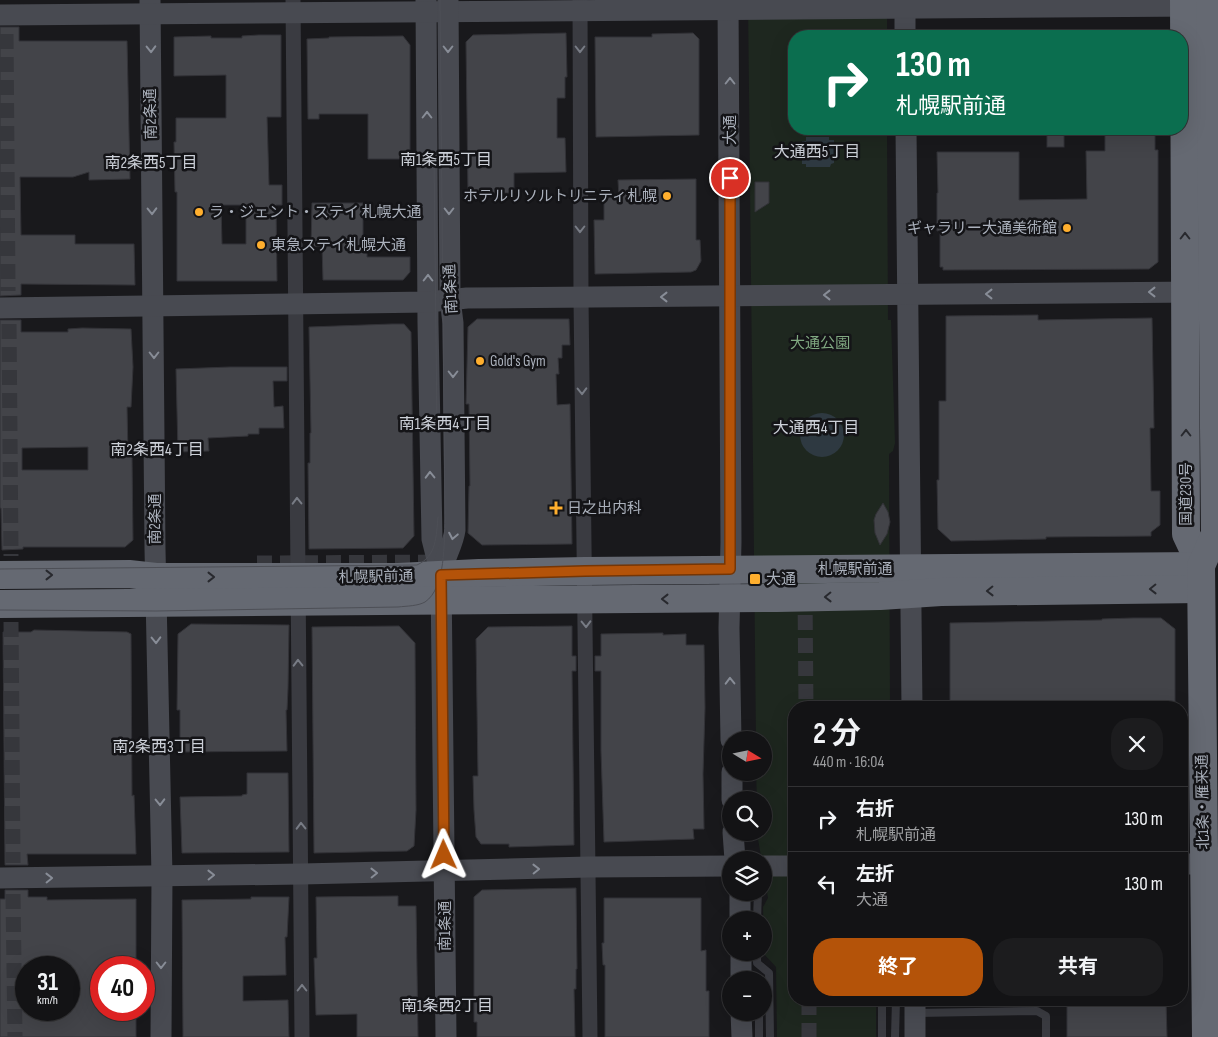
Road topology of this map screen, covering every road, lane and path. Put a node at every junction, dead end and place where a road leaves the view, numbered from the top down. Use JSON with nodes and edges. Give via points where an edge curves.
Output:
{"nodes":[{"id":1,"x":905,"y":4,"type":"edge"},
{"id":2,"x":1201,"y":4,"type":"edge"},
{"id":3,"x":728,"y":5,"type":"edge"},
{"id":4,"x":426,"y":6,"type":"edge"},
{"id":5,"x":448,"y":6,"type":"edge"},
{"id":6,"x":580,"y":6,"type":"edge"},
{"id":7,"x":151,"y":7,"type":"edge"},
{"id":8,"x":293,"y":7,"type":"edge"},
{"id":9,"x":0,"y":15,"type":"edge"},
{"id":10,"x":905,"y":30,"type":"edge"},
{"id":11,"x":906,"y":135,"type":"edge"},
{"id":12,"x":1186,"y":292,"type":"junction"},
{"id":13,"x":1216,"y":292,"type":"edge"},
{"id":14,"x":908,"y":294,"type":"junction"},
{"id":15,"x":731,"y":296,"type":"junction"},
{"id":16,"x":580,"y":298,"type":"junction"},
{"id":17,"x":450,"y":299,"type":"junction"},
{"id":18,"x":428,"y":302,"type":"junction"},
{"id":19,"x":296,"y":304,"type":"junction"},
{"id":20,"x":153,"y":306,"type":"junction"},
{"id":21,"x":0,"y":308,"type":"edge"},
{"id":22,"x":730,"y":569,"type":"junction"},
{"id":23,"x":585,"y":571,"type":"junction"},
{"id":24,"x":0,"y":575,"type":"edge"},
{"id":25,"x":1201,"y":577,"type":"junction"},
{"id":26,"x":909,"y":581,"type":"junction"},
{"id":27,"x":441,"y":587,"type":"junction"},
{"id":28,"x":298,"y":589,"type":"junction"},
{"id":29,"x":156,"y":590,"type":"junction"},
{"id":30,"x":730,"y":598,"type":"junction"},
{"id":31,"x":585,"y":599,"type":"junction"},
{"id":32,"x":0,"y":604,"type":"edge"},
{"id":33,"x":912,"y":701,"type":"edge"},
{"id":34,"x":731,"y":731,"type":"edge"},
{"id":35,"x":1201,"y":864,"type":"edge"},
{"id":36,"x":722,"y":866,"type":"edge"},
{"id":37,"x":772,"y":866,"type":"edge"},
{"id":38,"x":788,"y":866,"type":"edge"},
{"id":39,"x":589,"y":868,"type":"junction"},
{"id":40,"x":444,"y":871,"type":"junction"},
{"id":41,"x":302,"y":874,"type":"junction"},
{"id":42,"x":162,"y":876,"type":"junction"},
{"id":43,"x":0,"y":878,"type":"edge"},
{"id":44,"x":757,"y":961,"type":"edge"},
{"id":45,"x":882,"y":1006,"type":"edge"},
{"id":46,"x":896,"y":1006,"type":"edge"},
{"id":47,"x":915,"y":1006,"type":"edge"},
{"id":48,"x":1212,"y":1008,"type":"edge"},
{"id":49,"x":742,"y":1021,"type":"edge"},
{"id":50,"x":759,"y":1021,"type":"edge"},
{"id":51,"x":161,"y":1037,"type":"edge"},
{"id":52,"x":302,"y":1037,"type":"edge"},
{"id":53,"x":446,"y":1037,"type":"edge"},
{"id":54,"x":590,"y":1037,"type":"edge"},
{"id":55,"x":742,"y":1037,"type":"edge"},
{"id":56,"x":760,"y":1037,"type":"edge"},
{"id":57,"x":770,"y":1037,"type":"edge"},
{"id":58,"x":882,"y":1037,"type":"edge"},
{"id":59,"x":895,"y":1037,"type":"edge"},
{"id":60,"x":915,"y":1037,"type":"edge"},
{"id":61,"x":1046,"y":1037,"type":"edge"},
{"id":62,"x":1206,"y":1037,"type":"edge"}],
"edges":[{"from":1,"to":2,"type":"street"},
{"from":1,"to":3,"type":"street"},
{"from":1,"to":10,"type":"street"},
{"from":12,"to":2,"type":"highway","name":"国道230号","one_way":true},
{"from":2,"to":13,"type":"highway","name":"国道230号"},
{"from":3,"to":6,"type":"street"},
{"from":15,"to":3,"type":"street","name":"大通","one_way":true},
{"from":4,"to":5,"type":"street"},
{"from":4,"to":8,"type":"street"},
{"from":18,"to":4,"type":"street","name":"南1条通","one_way":true},
{"from":5,"to":6,"type":"street"},
{"from":5,"to":17,"type":"street","name":"南1条通","one_way":true},
{"from":6,"to":16,"type":"street","one_way":true},
{"from":7,"to":8,"type":"street"},
{"from":7,"to":9,"type":"street"},
{"from":7,"to":20,"type":"street","name":"南2条通","one_way":true},
{"from":8,"to":19,"type":"street"},
{"from":11,"to":14,"type":"street"},
{"from":12,"to":13,"type":"street"},
{"from":12,"to":14,"type":"street","one_way":true},
{"from":25,"to":12,"type":"highway","name":"国道230号","one_way":true,"via":[[1186,534]]},
{"from":13,"to":25,"type":"highway","name":"国道230号","via":[[1216,534]]},
{"from":14,"to":15,"type":"street","one_way":true},
{"from":14,"to":26,"type":"street"},
{"from":15,"to":16,"type":"street","one_way":true},
{"from":15,"to":22,"type":"street","name":"大通"},
{"from":16,"to":17,"type":"street"},
{"from":16,"to":23,"type":"street","one_way":true},
{"from":17,"to":18,"type":"street"},
{"from":17,"to":27,"type":"street","name":"南1条通","one_way":true,"via":[[455,530],[442,568]]},
{"from":18,"to":19,"type":"street"},
{"from":27,"to":18,"type":"street","name":"南1条通","one_way":true,"via":[[432,539]]},
{"from":19,"to":20,"type":"street"},
{"from":28,"to":19,"type":"street","one_way":true},
{"from":20,"to":21,"type":"street"},
{"from":20,"to":29,"type":"street","name":"南2条通","one_way":true},
{"from":22,"to":23,"type":"highway","name":"札幌駅前通"},
{"from":22,"to":26,"type":"highway","name":"札幌駅前通"},
{"from":22,"to":30,"type":"street","name":"大通"},
{"from":23,"to":27,"type":"highway","name":"札幌駅前通"},
{"from":23,"to":31,"type":"street"},
{"from":24,"to":29,"type":"highway","name":"札幌駅前通","one_way":true,"via":[[129,574]]},
{"from":25,"to":26,"type":"highway","name":"札幌駅前通","via":[[941,592]]},
{"from":25,"to":35,"type":"highway","name":"北1条・雁来通"},
{"from":26,"to":30,"type":"highway","name":"札幌駅前通","one_way":true},
{"from":26,"to":33,"type":"street"},
{"from":27,"to":28,"type":"highway","name":"札幌駅前通"},
{"from":27,"to":31,"type":"highway","name":"札幌駅前通"},
{"from":27,"to":40,"type":"street","name":"南1条通"},
{"from":28,"to":29,"type":"highway","name":"札幌駅前通"},
{"from":41,"to":28,"type":"street","one_way":true},
{"from":29,"to":32,"type":"highway","name":"札幌駅前通"},
{"from":29,"to":42,"type":"street","name":"南2条通","one_way":true},
{"from":30,"to":31,"type":"highway","name":"札幌駅前通","one_way":true},
{"from":34,"to":30,"type":"street","name":"大通","one_way":true},
{"from":31,"to":39,"type":"street","one_way":true},
{"from":35,"to":48,"type":"highway","name":"北1条・雁来通"},
{"from":36,"to":39,"type":"street"},
{"from":37,"to":38,"type":"street"},
{"from":40,"to":39,"type":"street","one_way":true},
{"from":39,"to":54,"type":"street"},
{"from":41,"to":40,"type":"street","one_way":true},
{"from":40,"to":53,"type":"street","name":"南1条通"},
{"from":42,"to":41,"type":"street","one_way":true},
{"from":52,"to":41,"type":"street","one_way":true},
{"from":43,"to":42,"type":"street","one_way":true},
{"from":42,"to":51,"type":"street","name":"南2条通","one_way":true},
{"from":44,"to":57,"type":"lane","via":[[770,973]]},
{"from":45,"to":58,"type":"lane"},
{"from":46,"to":59,"type":"lane"},
{"from":47,"to":60,"type":"street"},
{"from":47,"to":61,"type":"lane","via":[[1037,1011],[1046,1016]]},
{"from":48,"to":62,"type":"highway","name":"北1条・雁来通"},
{"from":49,"to":55,"type":"street"},
{"from":50,"to":56,"type":"lane"}]}
